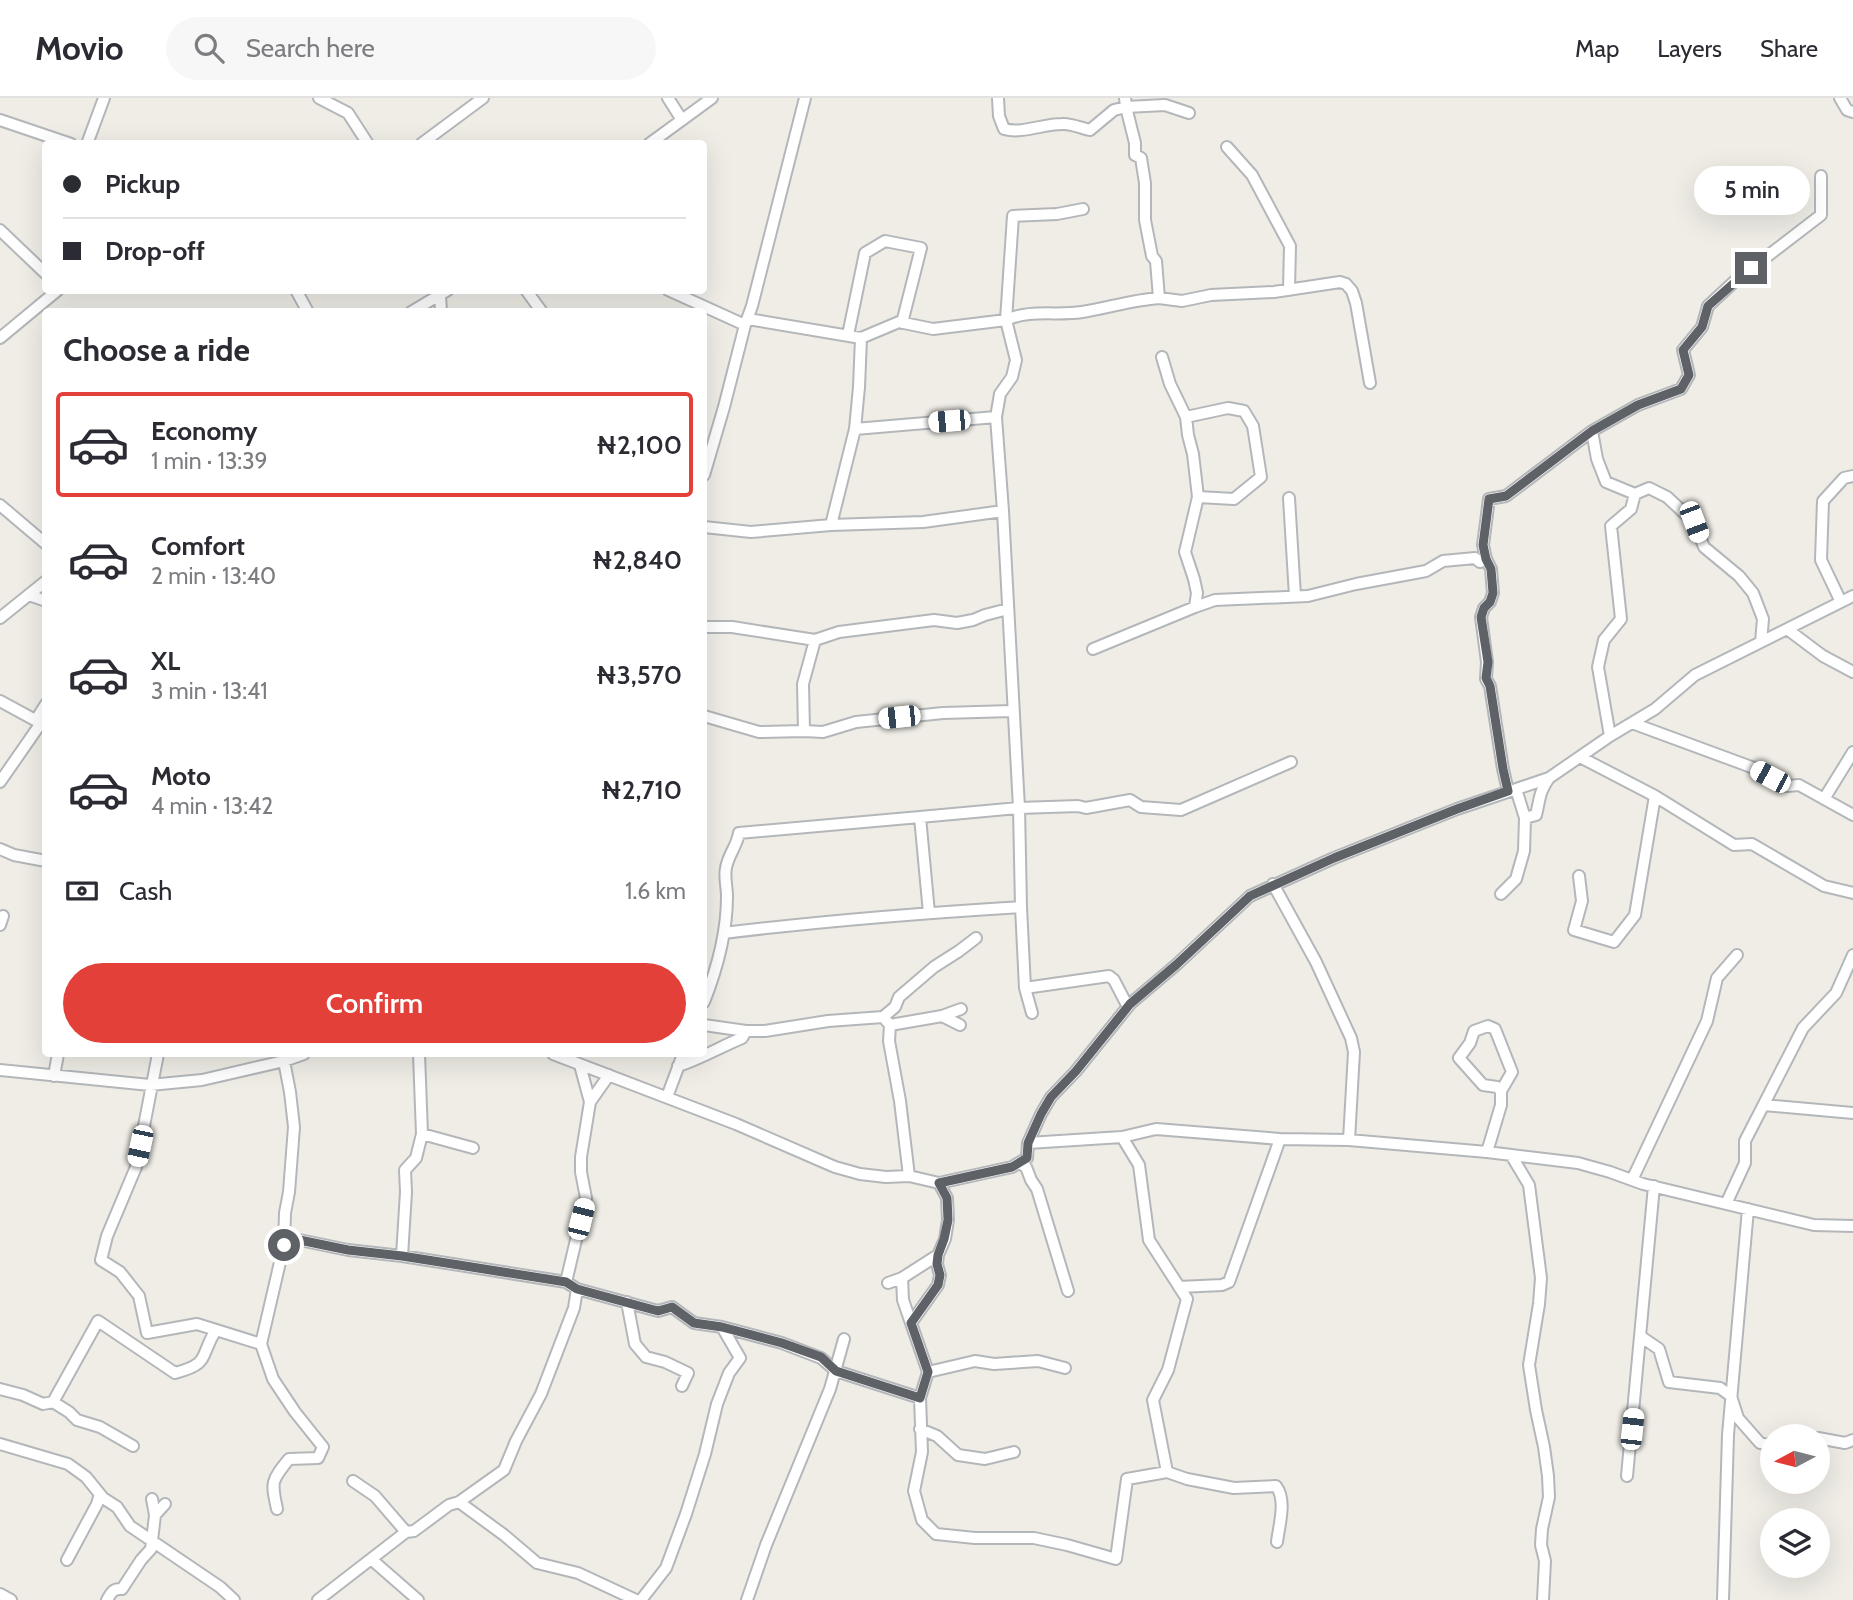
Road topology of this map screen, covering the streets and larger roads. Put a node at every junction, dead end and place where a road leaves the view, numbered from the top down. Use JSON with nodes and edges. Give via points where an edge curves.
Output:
{"nodes":[{"id":1,"x":104,"y":98,"type":"edge"},
{"id":2,"x":319,"y":98,"type":"edge"},
{"id":3,"x":484,"y":98,"type":"edge"},
{"id":4,"x":668,"y":98,"type":"edge"},
{"id":5,"x":712,"y":98,"type":"edge"},
{"id":6,"x":805,"y":98,"type":"edge"},
{"id":7,"x":998,"y":98,"type":"edge"},
{"id":8,"x":1840,"y":98,"type":"edge"},
{"id":9,"x":1126,"y":103,"type":"edge"},
{"id":10,"x":1853,"y":112,"type":"edge"},
{"id":11,"x":1189,"y":113,"type":"dead end"},
{"id":12,"x":0,"y":120,"type":"edge"},
{"id":13,"x":682,"y":120,"type":"junction"},
{"id":14,"x":59,"y":140,"type":"edge"},
{"id":15,"x":89,"y":140,"type":"edge"},
{"id":16,"x":365,"y":140,"type":"edge"},
{"id":17,"x":426,"y":140,"type":"edge"},
{"id":18,"x":654,"y":140,"type":"edge"},
{"id":19,"x":1227,"y":147,"type":"dead end"},
{"id":20,"x":1821,"y":176,"type":"dead end"},
{"id":21,"x":1083,"y":209,"type":"dead end"},
{"id":22,"x":0,"y":229,"type":"edge"},
{"id":23,"x":42,"y":270,"type":"edge"},
{"id":24,"x":1289,"y":290,"type":"junction"},
{"id":25,"x":53,"y":294,"type":"edge"},
{"id":26,"x":442,"y":294,"type":"edge"},
{"id":27,"x":678,"y":294,"type":"edge"},
{"id":28,"x":1159,"y":298,"type":"junction"},
{"id":29,"x":418,"y":308,"type":"edge"},
{"id":30,"x":1006,"y":320,"type":"junction"},
{"id":31,"x":746,"y":322,"type":"junction"},
{"id":32,"x":902,"y":323,"type":"junction"},
{"id":33,"x":848,"y":335,"type":"junction"},
{"id":34,"x":0,"y":338,"type":"edge"},
{"id":35,"x":861,"y":338,"type":"junction"},
{"id":36,"x":1163,"y":357,"type":"dead end"},
{"id":37,"x":1370,"y":383,"type":"dead end"},
{"id":38,"x":996,"y":417,"type":"junction"},
{"id":39,"x":1186,"y":417,"type":"junction"},
{"id":40,"x":855,"y":429,"type":"junction"},
{"id":41,"x":1592,"y":431,"type":"junction"},
{"id":42,"x":707,"y":465,"type":"edge"},
{"id":43,"x":1853,"y":475,"type":"edge"},
{"id":44,"x":1635,"y":494,"type":"junction"},
{"id":45,"x":1198,"y":498,"type":"junction"},
{"id":46,"x":1289,"y":498,"type":"dead end"},
{"id":47,"x":0,"y":505,"type":"edge"},
{"id":48,"x":1003,"y":511,"type":"junction"},
{"id":49,"x":831,"y":525,"type":"junction"},
{"id":50,"x":707,"y":527,"type":"edge"},
{"id":51,"x":42,"y":541,"type":"edge"},
{"id":52,"x":1486,"y":559,"type":"junction"},
{"id":53,"x":42,"y":584,"type":"edge"},
{"id":54,"x":29,"y":595,"type":"junction"},
{"id":55,"x":1853,"y":596,"type":"edge"},
{"id":56,"x":1295,"y":597,"type":"junction"},
{"id":57,"x":42,"y":600,"type":"edge"},
{"id":58,"x":1841,"y":602,"type":"junction"},
{"id":59,"x":1195,"y":607,"type":"junction"},
{"id":60,"x":1009,"y":609,"type":"junction"},
{"id":61,"x":0,"y":618,"type":"edge"},
{"id":62,"x":707,"y":627,"type":"edge"},
{"id":63,"x":1787,"y":629,"type":"junction"},
{"id":64,"x":815,"y":640,"type":"junction"},
{"id":65,"x":1761,"y":642,"type":"junction"},
{"id":66,"x":1093,"y":649,"type":"dead end"},
{"id":67,"x":1853,"y":672,"type":"edge"},
{"id":68,"x":0,"y":701,"type":"edge"},
{"id":69,"x":1013,"y":711,"type":"junction"},
{"id":70,"x":707,"y":717,"type":"edge"},
{"id":71,"x":41,"y":723,"type":"edge"},
{"id":72,"x":1632,"y":723,"type":"junction"},
{"id":73,"x":804,"y":731,"type":"junction"},
{"id":74,"x":1610,"y":736,"type":"junction"},
{"id":75,"x":1853,"y":752,"type":"edge"},
{"id":76,"x":1580,"y":757,"type":"junction"},
{"id":77,"x":1291,"y":762,"type":"dead end"},
{"id":78,"x":1549,"y":778,"type":"junction"},
{"id":79,"x":0,"y":782,"type":"edge"},
{"id":80,"x":1512,"y":790,"type":"junction"},
{"id":81,"x":1655,"y":796,"type":"junction"},
{"id":82,"x":1824,"y":799,"type":"junction"},
{"id":83,"x":1019,"y":808,"type":"junction"},
{"id":84,"x":1853,"y":815,"type":"edge"},
{"id":85,"x":920,"y":817,"type":"junction"},
{"id":86,"x":1525,"y":818,"type":"junction"},
{"id":87,"x":0,"y":849,"type":"edge"},
{"id":88,"x":42,"y":860,"type":"edge"},
{"id":89,"x":1579,"y":876,"type":"dead end"},
{"id":90,"x":1273,"y":884,"type":"junction"},
{"id":91,"x":1853,"y":893,"type":"edge"},
{"id":92,"x":1501,"y":894,"type":"dead end"},
{"id":93,"x":1021,"y":907,"type":"junction"},
{"id":94,"x":929,"y":913,"type":"junction"},
{"id":95,"x":724,"y":933,"type":"junction"},
{"id":96,"x":976,"y":938,"type":"dead end"},
{"id":97,"x":1737,"y":955,"type":"dead end"},
{"id":98,"x":1853,"y":955,"type":"edge"},
{"id":99,"x":1025,"y":988,"type":"junction"},
{"id":100,"x":707,"y":994,"type":"edge"},
{"id":101,"x":1128,"y":1007,"type":"junction"},
{"id":102,"x":961,"y":1009,"type":"dead end"},
{"id":103,"x":1032,"y":1013,"type":"dead end"},
{"id":104,"x":942,"y":1016,"type":"junction"},
{"id":105,"x":887,"y":1021,"type":"junction"},
{"id":106,"x":707,"y":1025,"type":"edge"},
{"id":107,"x":960,"y":1025,"type":"dead end"},
{"id":108,"x":746,"y":1031,"type":"junction"},
{"id":109,"x":707,"y":1054,"type":"edge"},
{"id":110,"x":57,"y":1057,"type":"edge"},
{"id":111,"x":157,"y":1057,"type":"edge"},
{"id":112,"x":419,"y":1057,"type":"edge"},
{"id":113,"x":682,"y":1057,"type":"edge"},
{"id":114,"x":703,"y":1057,"type":"edge"},
{"id":115,"x":277,"y":1059,"type":"edge"},
{"id":116,"x":576,"y":1060,"type":"edge"},
{"id":117,"x":678,"y":1066,"type":"junction"},
{"id":118,"x":0,"y":1070,"type":"edge"},
{"id":119,"x":54,"y":1076,"type":"junction"},
{"id":120,"x":610,"y":1076,"type":"junction"},
{"id":121,"x":150,"y":1085,"type":"junction"},
{"id":122,"x":1501,"y":1091,"type":"junction"},
{"id":123,"x":667,"y":1097,"type":"junction"},
{"id":124,"x":590,"y":1102,"type":"junction"},
{"id":125,"x":1763,"y":1105,"type":"junction"},
{"id":126,"x":1853,"y":1113,"type":"edge"},
{"id":127,"x":422,"y":1134,"type":"junction"},
{"id":128,"x":1122,"y":1137,"type":"junction"},
{"id":129,"x":1280,"y":1139,"type":"junction"},
{"id":130,"x":1349,"y":1140,"type":"junction"},
{"id":131,"x":1028,"y":1143,"type":"junction"},
{"id":132,"x":473,"y":1148,"type":"dead end"},
{"id":133,"x":1488,"y":1152,"type":"junction"},
{"id":134,"x":1511,"y":1155,"type":"junction"},
{"id":135,"x":1019,"y":1163,"type":"junction"},
{"id":136,"x":909,"y":1176,"type":"junction"},
{"id":137,"x":1632,"y":1180,"type":"junction"},
{"id":138,"x":939,"y":1183,"type":"junction"},
{"id":139,"x":1654,"y":1186,"type":"junction"},
{"id":140,"x":1726,"y":1204,"type":"junction"},
{"id":141,"x":1748,"y":1209,"type":"junction"},
{"id":142,"x":1853,"y":1226,"type":"edge"},
{"id":143,"x":285,"y":1237,"type":"junction"},
{"id":144,"x":938,"y":1255,"type":"junction"},
{"id":145,"x":402,"y":1256,"type":"junction"},
{"id":146,"x":902,"y":1278,"type":"junction"},
{"id":147,"x":566,"y":1282,"type":"junction"},
{"id":148,"x":888,"y":1283,"type":"dead end"},
{"id":149,"x":1179,"y":1287,"type":"junction"},
{"id":150,"x":577,"y":1289,"type":"junction"},
{"id":151,"x":1068,"y":1291,"type":"dead end"},
{"id":152,"x":627,"y":1302,"type":"junction"},
{"id":153,"x":911,"y":1323,"type":"junction"},
{"id":154,"x":722,"y":1327,"type":"junction"},
{"id":155,"x":216,"y":1330,"type":"junction"},
{"id":156,"x":1640,"y":1336,"type":"junction"},
{"id":157,"x":844,"y":1339,"type":"dead end"},
{"id":158,"x":261,"y":1344,"type":"junction"},
{"id":159,"x":1065,"y":1368,"type":"dead end"},
{"id":160,"x":836,"y":1371,"type":"junction"},
{"id":161,"x":928,"y":1372,"type":"junction"},
{"id":162,"x":682,"y":1386,"type":"dead end"},
{"id":163,"x":0,"y":1389,"type":"edge"},
{"id":164,"x":1731,"y":1396,"type":"junction"},
{"id":165,"x":920,"y":1398,"type":"junction"},
{"id":166,"x":53,"y":1402,"type":"junction"},
{"id":167,"x":920,"y":1429,"type":"junction"},
{"id":168,"x":1830,"y":1440,"type":"edge"},
{"id":169,"x":1853,"y":1440,"type":"edge"},
{"id":170,"x":1760,"y":1443,"type":"edge"},
{"id":171,"x":0,"y":1444,"type":"edge"},
{"id":172,"x":133,"y":1446,"type":"dead end"},
{"id":173,"x":1014,"y":1452,"type":"dead end"},
{"id":174,"x":1167,"y":1472,"type":"junction"},
{"id":175,"x":1627,"y":1476,"type":"dead end"},
{"id":176,"x":353,"y":1481,"type":"dead end"},
{"id":177,"x":100,"y":1494,"type":"junction"},
{"id":178,"x":152,"y":1500,"type":"dead end"},
{"id":179,"x":459,"y":1502,"type":"junction"},
{"id":180,"x":165,"y":1504,"type":"dead end"},
{"id":181,"x":277,"y":1509,"type":"dead end"},
{"id":182,"x":155,"y":1515,"type":"junction"},
{"id":183,"x":406,"y":1532,"type":"junction"},
{"id":184,"x":153,"y":1542,"type":"junction"},
{"id":185,"x":1277,"y":1542,"type":"dead end"},
{"id":186,"x":371,"y":1559,"type":"junction"},
{"id":187,"x":67,"y":1560,"type":"dead end"},
{"id":188,"x":0,"y":1594,"type":"edge"},
{"id":189,"x":12,"y":1600,"type":"edge"},
{"id":190,"x":107,"y":1600,"type":"edge"},
{"id":191,"x":234,"y":1600,"type":"edge"},
{"id":192,"x":318,"y":1600,"type":"edge"},
{"id":193,"x":418,"y":1600,"type":"edge"},
{"id":194,"x":638,"y":1600,"type":"edge"},
{"id":195,"x":747,"y":1600,"type":"edge"},
{"id":196,"x":1543,"y":1600,"type":"edge"},
{"id":197,"x":1723,"y":1600,"type":"edge"}],
"edges":[{"from":1,"to":15,"type":"street"},
{"from":2,"to":16,"type":"street","via":[[348,113]]},
{"from":3,"to":17,"type":"street"},
{"from":4,"to":13,"type":"street"},
{"from":5,"to":13,"type":"street"},
{"from":6,"to":31,"type":"street"},
{"from":7,"to":9,"type":"street","via":[[1004,128],[1014,131],[1065,123],[1090,130]]},
{"from":8,"to":10,"type":"street"},
{"from":9,"to":11,"type":"street","via":[[1165,105]]},
{"from":9,"to":28,"type":"street","via":[[1135,155],[1141,158],[1145,220],[1156,261]]},
{"from":12,"to":14,"type":"street"},
{"from":13,"to":18,"type":"street"},
{"from":19,"to":24,"type":"street","via":[[1252,176],[1290,246]]},
{"from":20,"to":41,"type":"street","via":[[1821,215],[1708,306],[1702,327],[1683,350],[1689,375],[1681,389],[1638,405]]},
{"from":21,"to":30,"type":"street","via":[[1013,215]]},
{"from":22,"to":23,"type":"street"},
{"from":24,"to":28,"type":"street","via":[[1182,301]]},
{"from":24,"to":37,"type":"street","via":[[1346,284],[1356,303]]},
{"from":25,"to":34,"type":"street"},
{"from":26,"to":29,"type":"street"},
{"from":27,"to":31,"type":"street"},
{"from":28,"to":30,"type":"street","via":[[1080,313],[1016,315]]},
{"from":30,"to":32,"type":"street","via":[[933,329]]},
{"from":30,"to":38,"type":"street","via":[[1016,360],[1012,377],[1000,394]]},
{"from":31,"to":33,"type":"street"},
{"from":31,"to":42,"type":"street"},
{"from":32,"to":33,"type":"street","via":[[921,248],[885,241],[865,253]]},
{"from":32,"to":35,"type":"street"},
{"from":33,"to":35,"type":"street"},
{"from":35,"to":40,"type":"street"},
{"from":36,"to":39,"type":"street"},
{"from":38,"to":40,"type":"street"},
{"from":38,"to":48,"type":"street"},
{"from":39,"to":45,"type":"street"},
{"from":39,"to":45,"type":"street","via":[[1228,408],[1244,411],[1253,426],[1261,477],[1234,499]]},
{"from":40,"to":49,"type":"street"},
{"from":41,"to":44,"type":"street","via":[[1606,482]]},
{"from":41,"to":52,"type":"street","via":[[1506,496],[1489,499],[1483,545]]},
{"from":43,"to":58,"type":"street","via":[[1844,478],[1823,501],[1821,560]]},
{"from":44,"to":65,"type":"street","via":[[1649,488],[1667,497],[1694,522],[1704,547],[1740,576],[1763,619]]},
{"from":44,"to":74,"type":"street","via":[[1631,509],[1611,526],[1621,619],[1604,640],[1598,667]]},
{"from":45,"to":59,"type":"street","via":[[1185,552],[1196,586]]},
{"from":46,"to":56,"type":"street"},
{"from":47,"to":51,"type":"street"},
{"from":48,"to":49,"type":"street","via":[[923,522]]},
{"from":48,"to":60,"type":"street"},
{"from":49,"to":50,"type":"street","via":[[751,532]]},
{"from":52,"to":56,"type":"street","via":[[1443,561],[1426,571]]},
{"from":52,"to":80,"type":"street","via":[[1493,593],[1481,617],[1486,678],[1503,769]]},
{"from":53,"to":54,"type":"street"},
{"from":54,"to":57,"type":"street"},
{"from":54,"to":61,"type":"street"},
{"from":55,"to":58,"type":"street"},
{"from":56,"to":59,"type":"street","via":[[1215,600]]},
{"from":58,"to":63,"type":"street"},
{"from":59,"to":66,"type":"street"},
{"from":60,"to":64,"type":"street","via":[[957,623],[934,620],[839,632]]},
{"from":60,"to":69,"type":"street"},
{"from":62,"to":64,"type":"street"},
{"from":63,"to":65,"type":"street"},
{"from":63,"to":67,"type":"street"},
{"from":64,"to":73,"type":"street","via":[[803,684]]},
{"from":65,"to":72,"type":"street","via":[[1695,675]]},
{"from":68,"to":71,"type":"street"},
{"from":69,"to":73,"type":"street","via":[[943,713]]},
{"from":69,"to":83,"type":"street"},
{"from":70,"to":73,"type":"street","via":[[759,732]]},
{"from":71,"to":79,"type":"street"},
{"from":72,"to":74,"type":"street"},
{"from":72,"to":82,"type":"street","via":[[1754,768],[1787,786],[1799,785]]},
{"from":74,"to":76,"type":"street"},
{"from":75,"to":82,"type":"street"},
{"from":76,"to":78,"type":"street"},
{"from":76,"to":81,"type":"street"},
{"from":77,"to":83,"type":"street","via":[[1181,810],[1141,807],[1130,800],[1086,808]]},
{"from":78,"to":80,"type":"street"},
{"from":78,"to":86,"type":"street","via":[[1540,791],[1536,815]]},
{"from":80,"to":86,"type":"street"},
{"from":80,"to":90,"type":"street"},
{"from":81,"to":89,"type":"street","via":[[1634,915],[1614,942],[1574,930],[1582,901]]},
{"from":81,"to":91,"type":"street","via":[[1734,845],[1752,844],[1824,886]]},
{"from":82,"to":84,"type":"street"},
{"from":83,"to":85,"type":"street"},
{"from":83,"to":93,"type":"street"},
{"from":85,"to":94,"type":"street"},
{"from":85,"to":95,"type":"street","via":[[740,833],[726,869]]},
{"from":86,"to":92,"type":"street","via":[[1524,851],[1516,879]]},
{"from":87,"to":88,"type":"street"},
{"from":90,"to":101,"type":"street","via":[[1250,896]]},
{"from":90,"to":130,"type":"street","via":[[1352,1038]]},
{"from":93,"to":94,"type":"street"},
{"from":93,"to":99,"type":"street"},
{"from":94,"to":95,"type":"street"},
{"from":95,"to":100,"type":"street"},
{"from":96,"to":105,"type":"street","via":[[898,997]]},
{"from":97,"to":137,"type":"street","via":[[1717,978],[1707,1021]]},
{"from":98,"to":125,"type":"street","via":[[1836,993],[1803,1028]]},
{"from":99,"to":101,"type":"street","via":[[1109,976]]},
{"from":99,"to":103,"type":"street"},
{"from":101,"to":131,"type":"street","via":[[1051,1097]]},
{"from":102,"to":104,"type":"street"},
{"from":104,"to":105,"type":"street"},
{"from":104,"to":107,"type":"street"},
{"from":105,"to":108,"type":"street","via":[[828,1021]]},
{"from":105,"to":136,"type":"street"},
{"from":106,"to":108,"type":"street"},
{"from":108,"to":109,"type":"street","via":[[742,1038]]},
{"from":110,"to":119,"type":"street"},
{"from":111,"to":121,"type":"street"},
{"from":112,"to":127,"type":"street"},
{"from":113,"to":117,"type":"street"},
{"from":114,"to":117,"type":"street"},
{"from":115,"to":121,"type":"street","via":[[202,1080]]},
{"from":115,"to":143,"type":"street","via":[[290,1092],[294,1127]]},
{"from":116,"to":120,"type":"street"},
{"from":116,"to":124,"type":"street"},
{"from":117,"to":123,"type":"street"},
{"from":118,"to":119,"type":"street"},
{"from":119,"to":121,"type":"street"},
{"from":120,"to":123,"type":"street"},
{"from":120,"to":124,"type":"street"},
{"from":121,"to":155,"type":"street","via":[[136,1167],[101,1259],[120,1272],[139,1296],[147,1333],[197,1324]]},
{"from":122,"to":122,"type":"street","via":[[1483,1085],[1459,1058],[1474,1031],[1488,1026],[1495,1029],[1512,1072]]},
{"from":122,"to":133,"type":"street"},
{"from":123,"to":136,"type":"street","via":[[835,1167],[860,1174]]},
{"from":124,"to":147,"type":"street","via":[[581,1157],[586,1198]]},
{"from":125,"to":126,"type":"street"},
{"from":125,"to":140,"type":"street","via":[[1745,1141],[1745,1163]]},
{"from":127,"to":132,"type":"street"},
{"from":127,"to":145,"type":"street","via":[[416,1158],[405,1170]]},
{"from":128,"to":129,"type":"street","via":[[1156,1129]]},
{"from":128,"to":131,"type":"street"},
{"from":128,"to":149,"type":"street","via":[[1139,1165],[1149,1240]]},
{"from":129,"to":130,"type":"street"},
{"from":129,"to":149,"type":"street","via":[[1229,1282]]},
{"from":130,"to":133,"type":"street"},
{"from":131,"to":135,"type":"street","via":[[1027,1158]]},
{"from":133,"to":134,"type":"street"},
{"from":134,"to":137,"type":"street","via":[[1578,1163]]},
{"from":134,"to":196,"type":"street","via":[[1529,1185],[1541,1278],[1529,1365],[1548,1476],[1541,1545]]},
{"from":135,"to":138,"type":"street"},
{"from":135,"to":151,"type":"street","via":[[1037,1189],[1047,1239]]},
{"from":136,"to":138,"type":"street"},
{"from":137,"to":139,"type":"street"},
{"from":138,"to":144,"type":"street","via":[[947,1198],[948,1220]]},
{"from":139,"to":140,"type":"street"},
{"from":139,"to":156,"type":"street"},
{"from":140,"to":141,"type":"street"},
{"from":141,"to":142,"type":"street","via":[[1814,1226]]},
{"from":141,"to":164,"type":"street"},
{"from":143,"to":145,"type":"street"},
{"from":143,"to":158,"type":"street"},
{"from":144,"to":146,"type":"street"},
{"from":144,"to":153,"type":"street","via":[[938,1285]]},
{"from":145,"to":147,"type":"street"},
{"from":146,"to":148,"type":"street"},
{"from":146,"to":153,"type":"street"},
{"from":147,"to":150,"type":"street"},
{"from":149,"to":174,"type":"street","via":[[1187,1299],[1168,1370],[1153,1399]]},
{"from":150,"to":152,"type":"street"},
{"from":150,"to":179,"type":"street","via":[[575,1308],[541,1394],[504,1469]]},
{"from":152,"to":154,"type":"street","via":[[658,1311],[672,1307],[694,1323]]},
{"from":152,"to":162,"type":"street","via":[[635,1344],[646,1357],[688,1373]]},
{"from":153,"to":161,"type":"street"},
{"from":154,"to":160,"type":"street","via":[[821,1357]]},
{"from":154,"to":194,"type":"street","via":[[740,1359],[717,1404],[666,1568]]},
{"from":155,"to":158,"type":"street"},
{"from":155,"to":166,"type":"street","via":[[201,1362],[175,1373],[98,1321]]},
{"from":156,"to":164,"type":"street","via":[[1659,1349],[1669,1382],[1720,1388]]},
{"from":156,"to":175,"type":"street"},
{"from":157,"to":160,"type":"street"},
{"from":158,"to":181,"type":"street","via":[[273,1379],[323,1447],[318,1458],[289,1460],[275,1477],[272,1487]]},
{"from":159,"to":161,"type":"street","via":[[1038,1361],[975,1362]]},
{"from":160,"to":165,"type":"street"},
{"from":160,"to":195,"type":"street"},
{"from":161,"to":165,"type":"street"},
{"from":163,"to":166,"type":"street","via":[[43,1404]]},
{"from":164,"to":170,"type":"street","via":[[1738,1418]]},
{"from":164,"to":197,"type":"street"},
{"from":165,"to":167,"type":"street"},
{"from":166,"to":172,"type":"street","via":[[77,1420]]},
{"from":167,"to":173,"type":"street","via":[[937,1436],[958,1455],[985,1459]]},
{"from":167,"to":174,"type":"street","via":[[922,1452],[914,1491],[922,1520],[936,1534],[1034,1538],[1116,1559],[1127,1479]]},
{"from":168,"to":169,"type":"street"},
{"from":171,"to":177,"type":"street","via":[[68,1464]]},
{"from":174,"to":185,"type":"street","via":[[1234,1488],[1276,1486],[1282,1503]]},
{"from":176,"to":183,"type":"street","via":[[375,1496]]},
{"from":177,"to":184,"type":"street","via":[[117,1507],[130,1526]]},
{"from":177,"to":187,"type":"street"},
{"from":178,"to":182,"type":"street"},
{"from":179,"to":183,"type":"street"},
{"from":179,"to":194,"type":"street","via":[[537,1563],[578,1573]]},
{"from":180,"to":182,"type":"street"},
{"from":182,"to":184,"type":"street"},
{"from":183,"to":186,"type":"street"},
{"from":184,"to":190,"type":"street","via":[[122,1589],[111,1592]]},
{"from":184,"to":191,"type":"street"},
{"from":186,"to":192,"type":"street"},
{"from":186,"to":193,"type":"street"},
{"from":188,"to":189,"type":"street"}]}
